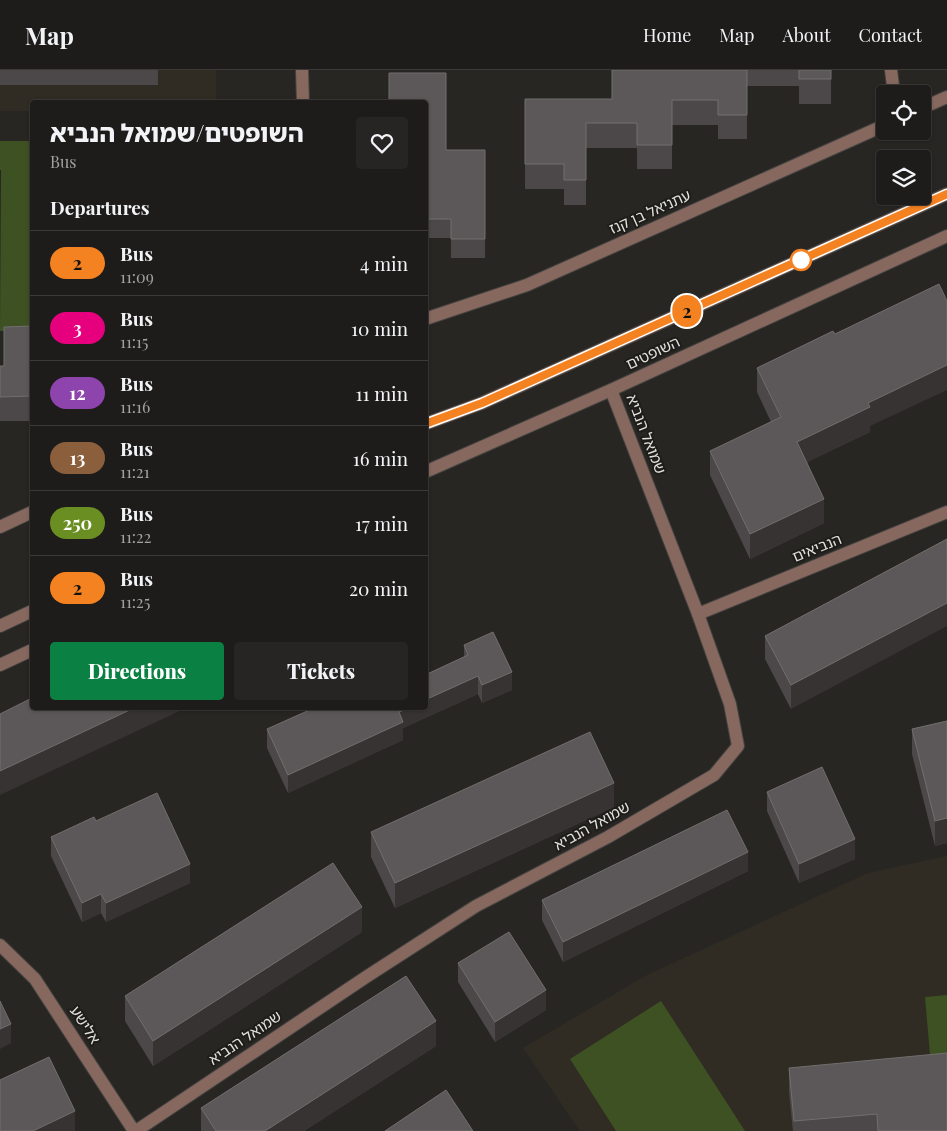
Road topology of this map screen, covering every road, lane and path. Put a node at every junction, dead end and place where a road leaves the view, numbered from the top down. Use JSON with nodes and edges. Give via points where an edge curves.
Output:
{"nodes":[{"id":1,"x":302,"y":70,"type":"edge"},
{"id":2,"x":891,"y":70,"type":"edge"},
{"id":3,"x":893,"y":85,"type":"edge"},
{"id":4,"x":947,"y":97,"type":"edge"},
{"id":5,"x":303,"y":100,"type":"edge"},
{"id":6,"x":931,"y":104,"type":"edge"},
{"id":7,"x":876,"y":129,"type":"edge"},
{"id":8,"x":947,"y":194,"type":"edge"},
{"id":9,"x":947,"y":236,"type":"edge"},
{"id":10,"x":428,"y":318,"type":"edge"},
{"id":11,"x":611,"y":390,"type":"junction"},
{"id":12,"x":428,"y":423,"type":"edge"},
{"id":13,"x":428,"y":471,"type":"edge"},
{"id":14,"x":947,"y":512,"type":"edge"},
{"id":15,"x":30,"y":513,"type":"edge"},
{"id":16,"x":0,"y":527,"type":"edge"},
{"id":17,"x":30,"y":612,"type":"edge"},
{"id":18,"x":698,"y":614,"type":"junction"},
{"id":19,"x":0,"y":626,"type":"edge"},
{"id":20,"x":30,"y":651,"type":"edge"},
{"id":21,"x":0,"y":665,"type":"edge"},
{"id":22,"x":0,"y":945,"type":"edge"},
{"id":23,"x":135,"y":1131,"type":"edge"}],
"edges":[{"from":1,"to":5,"type":"street"},
{"from":2,"to":3,"type":"street"},
{"from":4,"to":6,"type":"street"},
{"from":7,"to":10,"type":"street","name":"עתניאל בן קנז","via":[[527,285]]},
{"from":8,"to":12,"type":"street","name":"השופטים","via":[[482,403]]},
{"from":9,"to":11,"type":"street","name":"השופטים"},
{"from":11,"to":13,"type":"street","name":"השופטים"},
{"from":11,"to":18,"type":"street","name":"שמואל הנביא"},
{"from":14,"to":18,"type":"street","name":"הנביאים"},
{"from":15,"to":16,"type":"street"},
{"from":17,"to":19,"type":"street"},
{"from":18,"to":23,"type":"street","name":"שמואל הנביא","via":[[730,704],[738,746],[714,775],[608,837],[476,906]]},
{"from":20,"to":21,"type":"street"},
{"from":22,"to":23,"type":"street","name":"אלישע","via":[[35,979]]}]}
